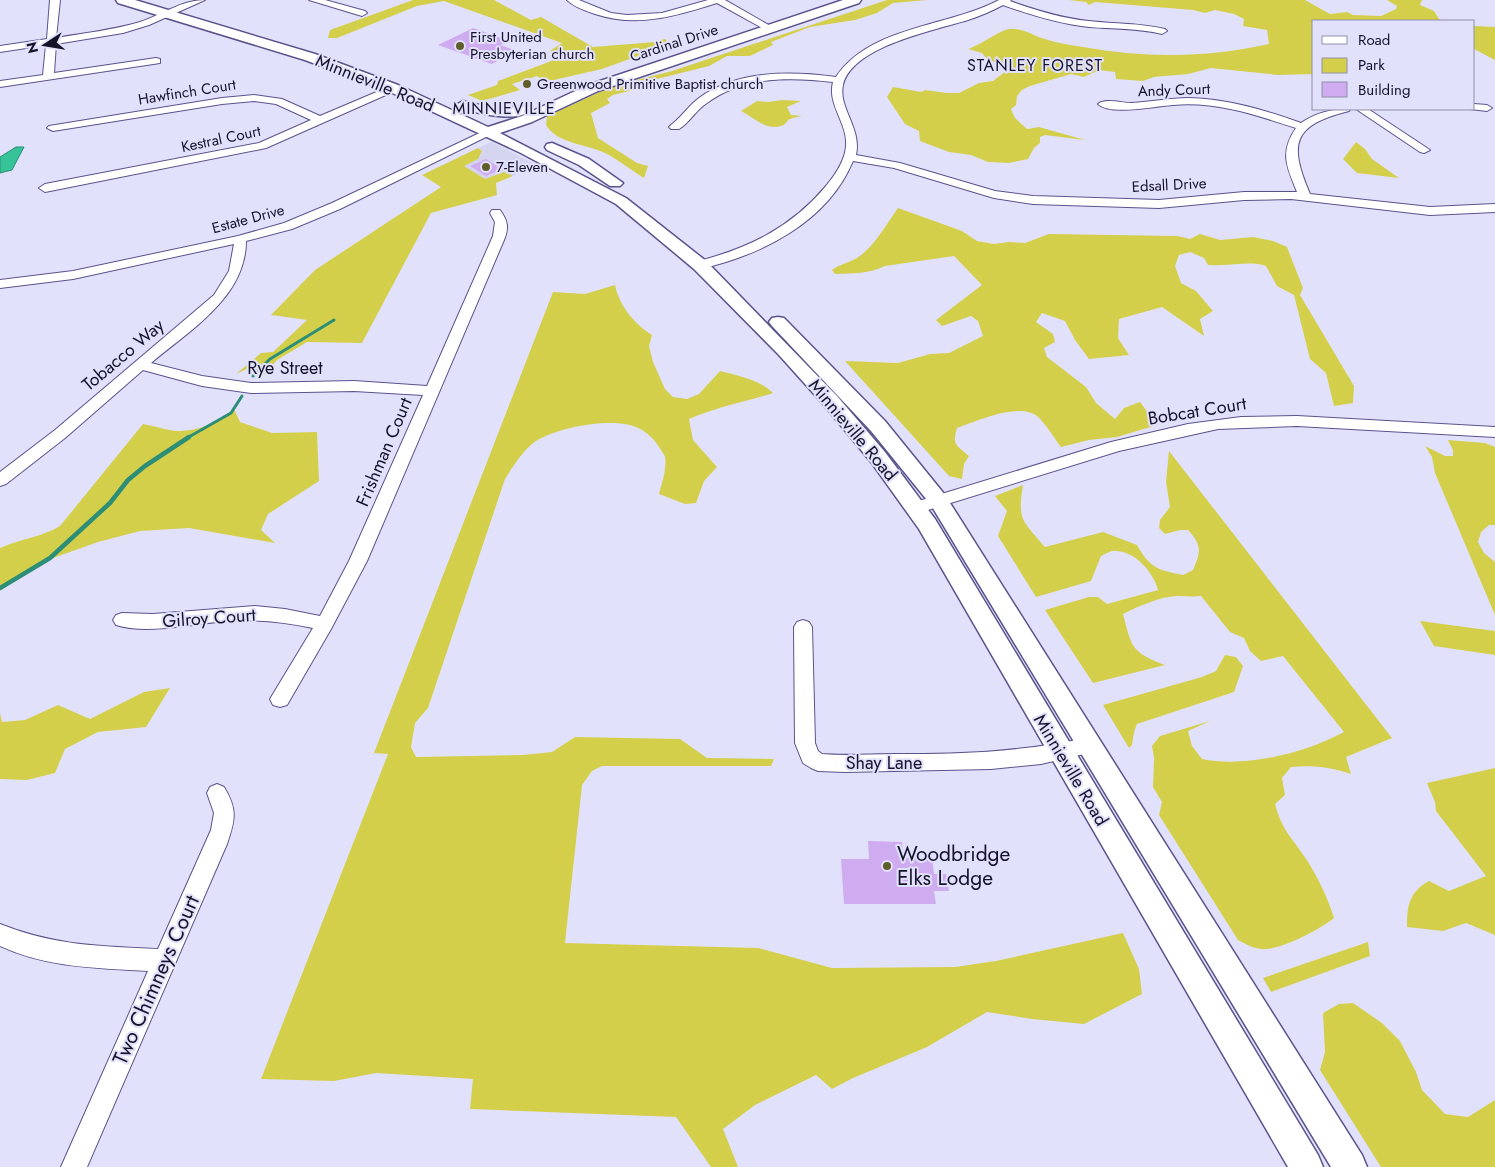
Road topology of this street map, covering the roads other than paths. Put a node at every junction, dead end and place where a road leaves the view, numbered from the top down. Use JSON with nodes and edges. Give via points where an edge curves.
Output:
{"nodes":[{"id":1,"x":55,"y":0,"type":"edge"},
{"id":2,"x":122,"y":0,"type":"edge"},
{"id":3,"x":160,"y":0,"type":"edge"},
{"id":4,"x":200,"y":0,"type":"edge"},
{"id":5,"x":314,"y":0,"type":"edge"},
{"id":6,"x":572,"y":0,"type":"edge"},
{"id":7,"x":718,"y":0,"type":"edge"},
{"id":8,"x":831,"y":0,"type":"edge"},
{"id":9,"x":854,"y":0,"type":"edge"},
{"id":10,"x":1004,"y":1,"type":"edge"},
{"id":11,"x":331,"y":2,"type":"edge"},
{"id":12,"x":184,"y":7,"type":"junction"},
{"id":13,"x":362,"y":13,"type":"dead end"},
{"id":14,"x":168,"y":14,"type":"junction"},
{"id":15,"x":764,"y":26,"type":"junction"},
{"id":16,"x":1162,"y":31,"type":"dead end"},
{"id":17,"x":288,"y":37,"type":"dead end"},
{"id":18,"x":51,"y":42,"type":"junction"},
{"id":19,"x":0,"y":49,"type":"edge"},
{"id":20,"x":344,"y":56,"type":"dead end"},
{"id":21,"x":49,"y":72,"type":"junction"},
{"id":22,"x":164,"y":73,"type":"dead end"},
{"id":23,"x":839,"y":80,"type":"junction"},
{"id":24,"x":0,"y":84,"type":"edge"},
{"id":25,"x":393,"y":88,"type":"junction"},
{"id":26,"x":430,"y":90,"type":"dead end"},
{"id":27,"x":558,"y":96,"type":"junction"},
{"id":28,"x":1103,"y":104,"type":"dead end"},
{"id":29,"x":1475,"y":107,"type":"edge"},
{"id":30,"x":1486,"y":108,"type":"dead end"},
{"id":31,"x":1343,"y":110,"type":"edge"},
{"id":32,"x":1362,"y":110,"type":"edge"},
{"id":33,"x":321,"y":121,"type":"junction"},
{"id":34,"x":506,"y":125,"type":"junction"},
{"id":35,"x":675,"y":127,"type":"dead end"},
{"id":36,"x":1302,"y":127,"type":"junction"},
{"id":37,"x":53,"y":128,"type":"dead end"},
{"id":38,"x":488,"y":132,"type":"junction"},
{"id":39,"x":1424,"y":150,"type":"dead end"},
{"id":40,"x":850,"y":157,"type":"junction"},
{"id":41,"x":44,"y":188,"type":"dead end"},
{"id":42,"x":1305,"y":196,"type":"junction"},
{"id":43,"x":1495,"y":208,"type":"edge"},
{"id":44,"x":496,"y":213,"type":"dead end"},
{"id":45,"x":240,"y":239,"type":"junction"},
{"id":46,"x":708,"y":263,"type":"junction"},
{"id":47,"x":0,"y":284,"type":"edge"},
{"id":48,"x":140,"y":365,"type":"junction"},
{"id":49,"x":432,"y":391,"type":"junction"},
{"id":50,"x":1495,"y":432,"type":"edge"},
{"id":51,"x":0,"y":480,"type":"edge"},
{"id":52,"x":927,"y":504,"type":"junction"},
{"id":53,"x":122,"y":620,"type":"dead end"},
{"id":54,"x":325,"y":624,"type":"junction"},
{"id":55,"x":804,"y":627,"type":"dead end"},
{"id":56,"x":280,"y":699,"type":"dead end"},
{"id":57,"x":1076,"y":749,"type":"junction"},
{"id":58,"x":217,"y":793,"type":"dead end"},
{"id":59,"x":0,"y":935,"type":"edge"},
{"id":60,"x":164,"y":961,"type":"junction"},
{"id":61,"x":74,"y":1167,"type":"edge"},
{"id":62,"x":1306,"y":1167,"type":"edge"},
{"id":63,"x":1350,"y":1167,"type":"edge"}],
"edges":[{"from":1,"to":18,"type":"street"},
{"from":2,"to":14,"type":"main road","name":"Minnieville Road"},
{"from":3,"to":12,"type":"main road"},
{"from":4,"to":12,"type":"street"},
{"from":5,"to":11,"type":"street"},
{"from":6,"to":7,"type":"street","via":[[598,14],[633,19],[668,14]]},
{"from":7,"to":15,"type":"street"},
{"from":8,"to":15,"type":"main road","name":"Cardinal Drive"},
{"from":9,"to":15,"type":"main road","name":"Cardinal Drive"},
{"from":10,"to":16,"type":"street","via":[[1059,19]]},
{"from":10,"to":23,"type":"street","via":[[880,46],[851,64]]},
{"from":11,"to":13,"type":"street"},
{"from":12,"to":14,"type":"street"},
{"from":12,"to":17,"type":"main road"},
{"from":14,"to":18,"type":"street","via":[[120,31]]},
{"from":14,"to":25,"type":"main road","name":"Minnieville Road","via":[[310,57]]},
{"from":15,"to":27,"type":"main road","name":"Cardinal Drive","via":[[604,77]]},
{"from":15,"to":34,"type":"main road","name":"Cardinal Drive","via":[[593,88],[527,119]]},
{"from":18,"to":19,"type":"street"},
{"from":18,"to":21,"type":"street"},
{"from":20,"to":26,"type":"main road","name":"Minnieville Road"},
{"from":21,"to":22,"type":"street","via":[[156,61]]},
{"from":21,"to":24,"type":"street"},
{"from":23,"to":35,"type":"street","via":[[787,76],[738,84],[719,90],[702,101]]},
{"from":23,"to":40,"type":"street","via":[[837,98],[851,132]]},
{"from":25,"to":33,"type":"street","name":"Kestral Court"},
{"from":25,"to":38,"type":"main road","name":"Minnieville Road"},
{"from":27,"to":34,"type":"main road","name":"Cardinal Drive","via":[[513,118]]},
{"from":27,"to":34,"type":"main road","name":"Minnieville Road","via":[[523,110],[505,113],[492,113],[458,103]]},
{"from":28,"to":36,"type":"street","name":"Andy Court","via":[[1128,106],[1189,101],[1220,104]]},
{"from":29,"to":30,"type":"street"},
{"from":31,"to":36,"type":"street","via":[[1315,118]]},
{"from":32,"to":39,"type":"street"},
{"from":33,"to":37,"type":"street","name":"Hawfinch Court","via":[[278,102],[254,98]]},
{"from":33,"to":41,"type":"street","name":"Kestral Court","via":[[250,149]]},
{"from":34,"to":38,"type":"main road","name":"Cardinal Drive"},
{"from":34,"to":46,"type":"main road","name":"Minnieville Road","via":[[600,172],[670,223]]},
{"from":36,"to":42,"type":"street","via":[[1293,141],[1291,157]]},
{"from":38,"to":45,"type":"street","name":"Estate Drive","via":[[311,218]]},
{"from":38,"to":46,"type":"main road","name":"Minnieville Road","via":[[621,201]]},
{"from":40,"to":42,"type":"street","name":"Edsall Drive","via":[[896,165],[994,194],[1033,200],[1159,204],[1244,196]]},
{"from":40,"to":46,"type":"street","via":[[830,189],[799,221],[755,247]]},
{"from":42,"to":43,"type":"street","name":"Edsall Drive","via":[[1421,210]]},
{"from":44,"to":49,"type":"street","name":"Frishman Court","via":[[502,228]]},
{"from":45,"to":47,"type":"street","name":"Estate Drive","via":[[73,275]]},
{"from":45,"to":48,"type":"street","name":"Tobacco Way","via":[[238,264],[231,282],[219,298]]},
{"from":46,"to":52,"type":"main road","name":"Minnieville Road","via":[[878,457]]},
{"from":46,"to":52,"type":"main road","name":"Minnieville Road","via":[[847,392],[878,426]]},
{"from":48,"to":49,"type":"street","name":"Rye Street","via":[[202,381],[251,388],[354,386]]},
{"from":48,"to":51,"type":"street","name":"Tobacco Way","via":[[60,434]]},
{"from":49,"to":54,"type":"street","name":"Frishman Court","via":[[358,561]]},
{"from":50,"to":52,"type":"street","name":"Bobcat Court","via":[[1297,421],[1218,424],[1116,446]]},
{"from":52,"to":57,"type":"main road","name":"Minnieville Road","via":[[954,569]]},
{"from":53,"to":54,"type":"street","name":"Gilroy Court","via":[[158,622],[245,613]]},
{"from":54,"to":56,"type":"street","name":"Frishman Court"},
{"from":55,"to":57,"type":"street","name":"Shay Lane","via":[[805,743],[810,757],[818,762],[985,762]]},
{"from":57,"to":62,"type":"main road","name":"Minnieville Road"},
{"from":57,"to":63,"type":"main road","name":"Minnieville Road"},
{"from":58,"to":60,"type":"street","name":"Two Chimneys Court","via":[[224,803],[224,821]]},
{"from":59,"to":60,"type":"street","via":[[48,952]]},
{"from":60,"to":61,"type":"street","name":"Two Chimneys Court"}]}
